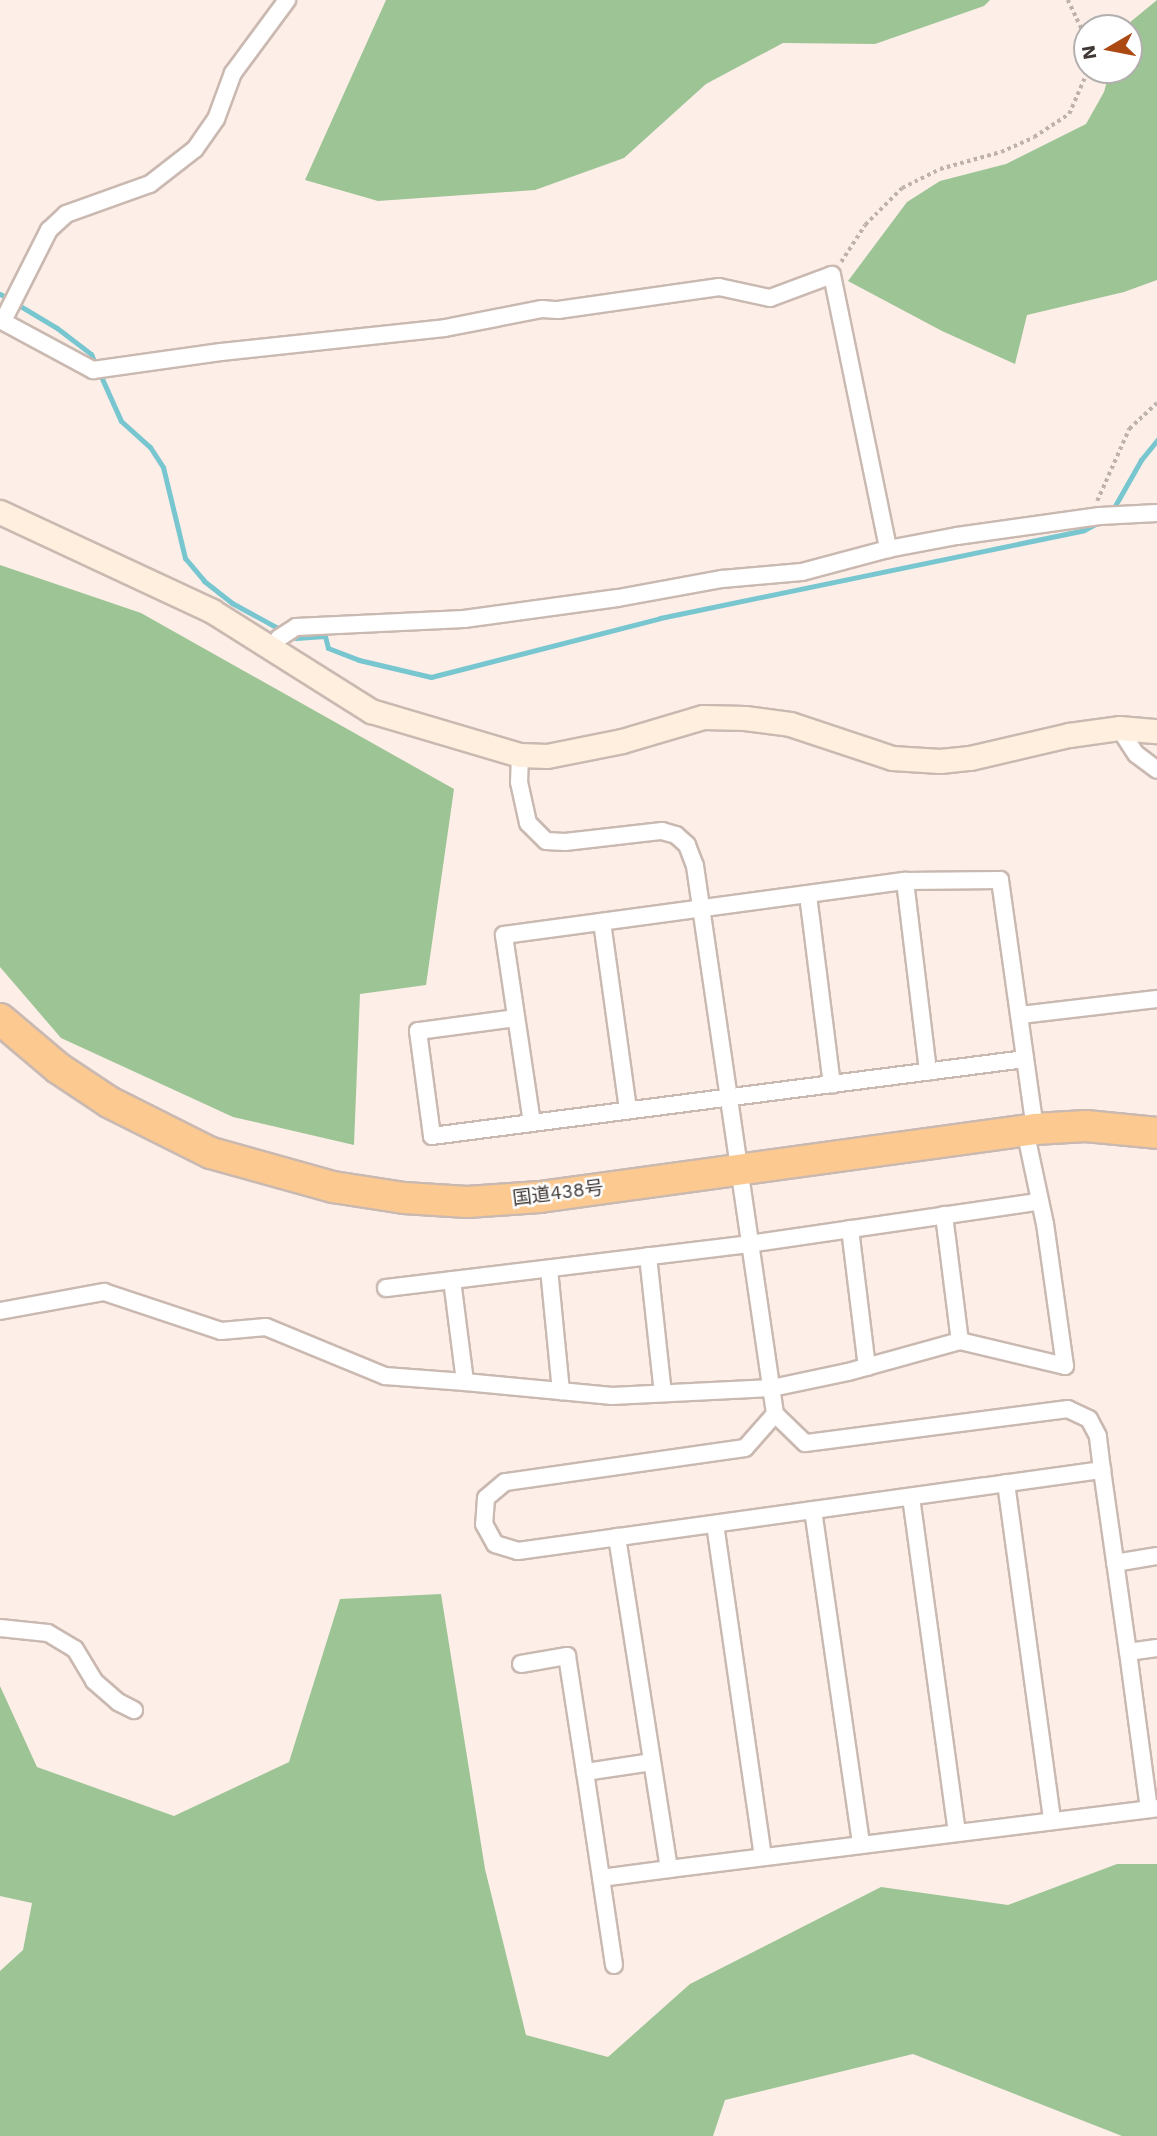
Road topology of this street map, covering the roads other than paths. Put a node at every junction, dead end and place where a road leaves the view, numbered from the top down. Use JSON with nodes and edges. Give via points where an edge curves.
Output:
{"nodes":[{"id":1,"x":287,"y":0,"type":"edge"},
{"id":2,"x":7,"y":311,"type":"edge"},
{"id":3,"x":0,"y":512,"type":"edge"},
{"id":4,"x":1157,"y":513,"type":"edge"},
{"id":5,"x":888,"y":549,"type":"junction"},
{"id":6,"x":280,"y":638,"type":"junction"},
{"id":7,"x":1119,"y":728,"type":"junction"},
{"id":8,"x":1157,"y":731,"type":"edge"},
{"id":9,"x":520,"y":755,"type":"junction"},
{"id":10,"x":1157,"y":770,"type":"edge"},
{"id":11,"x":905,"y":881,"type":"junction"},
{"id":12,"x":808,"y":895,"type":"junction"},
{"id":13,"x":701,"y":909,"type":"junction"},
{"id":14,"x":602,"y":922,"type":"junction"},
{"id":15,"x":1157,"y":999,"type":"edge"},
{"id":16,"x":1020,"y":1016,"type":"junction"},
{"id":17,"x":516,"y":1018,"type":"junction"},
{"id":18,"x":0,"y":1019,"type":"edge"},
{"id":19,"x":1026,"y":1059,"type":"junction"},
{"id":20,"x":928,"y":1072,"type":"junction"},
{"id":21,"x":832,"y":1084,"type":"junction"},
{"id":22,"x":728,"y":1097,"type":"junction"},
{"id":23,"x":628,"y":1110,"type":"junction"},
{"id":24,"x":531,"y":1123,"type":"junction"},
{"id":25,"x":1030,"y":1130,"type":"junction"},
{"id":26,"x":1157,"y":1133,"type":"edge"},
{"id":27,"x":739,"y":1168,"type":"junction"},
{"id":28,"x":1038,"y":1202,"type":"junction"},
{"id":29,"x":944,"y":1215,"type":"junction"},
{"id":30,"x":850,"y":1229,"type":"junction"},
{"id":31,"x":749,"y":1244,"type":"junction"},
{"id":32,"x":648,"y":1256,"type":"junction"},
{"id":33,"x":549,"y":1269,"type":"junction"},
{"id":34,"x":452,"y":1280,"type":"junction"},
{"id":35,"x":386,"y":1288,"type":"dead end"},
{"id":36,"x":0,"y":1311,"type":"edge"},
{"id":37,"x":960,"y":1341,"type":"junction"},
{"id":38,"x":867,"y":1367,"type":"junction"},
{"id":39,"x":465,"y":1382,"type":"junction"},
{"id":40,"x":772,"y":1388,"type":"junction"},
{"id":41,"x":561,"y":1391,"type":"junction"},
{"id":42,"x":663,"y":1393,"type":"junction"},
{"id":43,"x":775,"y":1414,"type":"junction"},
{"id":44,"x":1102,"y":1470,"type":"junction"},
{"id":45,"x":1006,"y":1483,"type":"junction"},
{"id":46,"x":911,"y":1497,"type":"junction"},
{"id":47,"x":813,"y":1510,"type":"junction"},
{"id":48,"x":715,"y":1524,"type":"junction"},
{"id":49,"x":617,"y":1537,"type":"junction"},
{"id":50,"x":1157,"y":1556,"type":"edge"},
{"id":51,"x":1115,"y":1563,"type":"junction"},
{"id":52,"x":0,"y":1628,"type":"edge"},
{"id":53,"x":1157,"y":1648,"type":"edge"},
{"id":54,"x":1128,"y":1652,"type":"junction"},
{"id":55,"x":521,"y":1664,"type":"dead end"},
{"id":56,"x":134,"y":1710,"type":"dead end"},
{"id":57,"x":652,"y":1762,"type":"junction"},
{"id":58,"x":585,"y":1772,"type":"junction"},
{"id":59,"x":1153,"y":1808,"type":"edge"},
{"id":60,"x":1052,"y":1821,"type":"junction"},
{"id":61,"x":957,"y":1833,"type":"junction"},
{"id":62,"x":861,"y":1845,"type":"junction"},
{"id":63,"x":763,"y":1857,"type":"junction"},
{"id":64,"x":669,"y":1869,"type":"junction"},
{"id":65,"x":601,"y":1878,"type":"junction"},
{"id":66,"x":614,"y":1965,"type":"dead end"}],
"edges":[{"from":1,"to":2,"type":"street","via":[[233,73],[216,119],[195,149],[150,184],[66,214],[49,230]]},
{"from":2,"to":5,"type":"street","via":[[77,364],[100,370],[445,328],[542,309],[719,287],[770,298],[832,275]]},
{"from":3,"to":6,"type":"street"},
{"from":4,"to":5,"type":"street","via":[[1100,517]]},
{"from":5,"to":6,"type":"street","via":[[802,572],[722,579],[477,617],[314,625]]},
{"from":6,"to":9,"type":"street","via":[[371,711]]},
{"from":7,"to":8,"type":"street"},
{"from":7,"to":9,"type":"street","via":[[940,761],[892,758],[790,724],[703,717],[622,741],[547,756]]},
{"from":7,"to":10,"type":"street","via":[[1136,754]]},
{"from":9,"to":13,"type":"street","via":[[519,782],[535,834],[546,841],[565,842],[662,831],[676,835],[687,845],[695,866]]},
{"from":11,"to":12,"type":"street"},
{"from":11,"to":16,"type":"street","via":[[1000,880]]},
{"from":11,"to":20,"type":"street"},
{"from":12,"to":13,"type":"street"},
{"from":12,"to":21,"type":"street"},
{"from":13,"to":14,"type":"street"},
{"from":13,"to":22,"type":"street"},
{"from":14,"to":17,"type":"street","via":[[504,935]]},
{"from":14,"to":23,"type":"street"},
{"from":15,"to":16,"type":"street"},
{"from":16,"to":19,"type":"street"},
{"from":17,"to":24,"type":"street"},
{"from":17,"to":24,"type":"street","via":[[418,1031],[430,1123],[432,1136]]},
{"from":18,"to":27,"type":"highway","name":"国道438号","via":[[58,1068],[163,1130],[211,1153],[333,1187],[467,1202],[540,1197]]},
{"from":19,"to":20,"type":"street"},
{"from":19,"to":25,"type":"street"},
{"from":20,"to":21,"type":"street"},
{"from":21,"to":22,"type":"street"},
{"from":22,"to":23,"type":"street"},
{"from":22,"to":27,"type":"street"},
{"from":23,"to":24,"type":"street"},
{"from":25,"to":26,"type":"highway","name":"国道438号","via":[[1086,1126]]},
{"from":25,"to":27,"type":"highway","name":"国道438号"},
{"from":25,"to":28,"type":"street"},
{"from":27,"to":31,"type":"street"},
{"from":28,"to":29,"type":"street"},
{"from":28,"to":37,"type":"street","via":[[1065,1366]]},
{"from":29,"to":30,"type":"street"},
{"from":29,"to":37,"type":"street"},
{"from":30,"to":31,"type":"street"},
{"from":30,"to":38,"type":"street"},
{"from":31,"to":32,"type":"street"},
{"from":31,"to":40,"type":"street"},
{"from":32,"to":33,"type":"street"},
{"from":32,"to":42,"type":"street"},
{"from":33,"to":34,"type":"street"},
{"from":33,"to":41,"type":"street"},
{"from":34,"to":35,"type":"street"},
{"from":34,"to":39,"type":"street"},
{"from":36,"to":39,"type":"street","via":[[104,1292],[221,1331],[266,1327],[385,1376]]},
{"from":37,"to":38,"type":"street"},
{"from":38,"to":40,"type":"street"},
{"from":39,"to":41,"type":"street"},
{"from":40,"to":42,"type":"street"},
{"from":40,"to":43,"type":"street"},
{"from":41,"to":42,"type":"street","via":[[612,1396]]},
{"from":43,"to":44,"type":"street","via":[[805,1443],[1069,1409],[1088,1419],[1098,1436]]},
{"from":43,"to":49,"type":"street","via":[[745,1448],[505,1482],[486,1498],[484,1524],[495,1544],[518,1551]]},
{"from":44,"to":45,"type":"street"},
{"from":44,"to":51,"type":"street"},
{"from":45,"to":46,"type":"street"},
{"from":45,"to":60,"type":"street"},
{"from":46,"to":47,"type":"street"},
{"from":46,"to":61,"type":"street"},
{"from":47,"to":48,"type":"street"},
{"from":47,"to":62,"type":"street"},
{"from":48,"to":49,"type":"street"},
{"from":48,"to":63,"type":"street"},
{"from":49,"to":57,"type":"street"},
{"from":50,"to":51,"type":"street"},
{"from":51,"to":54,"type":"street"},
{"from":52,"to":56,"type":"street","via":[[48,1633],[75,1649],[94,1681]]},
{"from":53,"to":54,"type":"street"},
{"from":54,"to":59,"type":"street"},
{"from":55,"to":58,"type":"street","via":[[567,1656]]},
{"from":57,"to":58,"type":"street"},
{"from":57,"to":64,"type":"street"},
{"from":58,"to":65,"type":"street"},
{"from":59,"to":60,"type":"street"},
{"from":60,"to":61,"type":"street"},
{"from":61,"to":62,"type":"street"},
{"from":62,"to":63,"type":"street"},
{"from":63,"to":64,"type":"street"},
{"from":64,"to":65,"type":"street"},
{"from":65,"to":66,"type":"street"}]}
